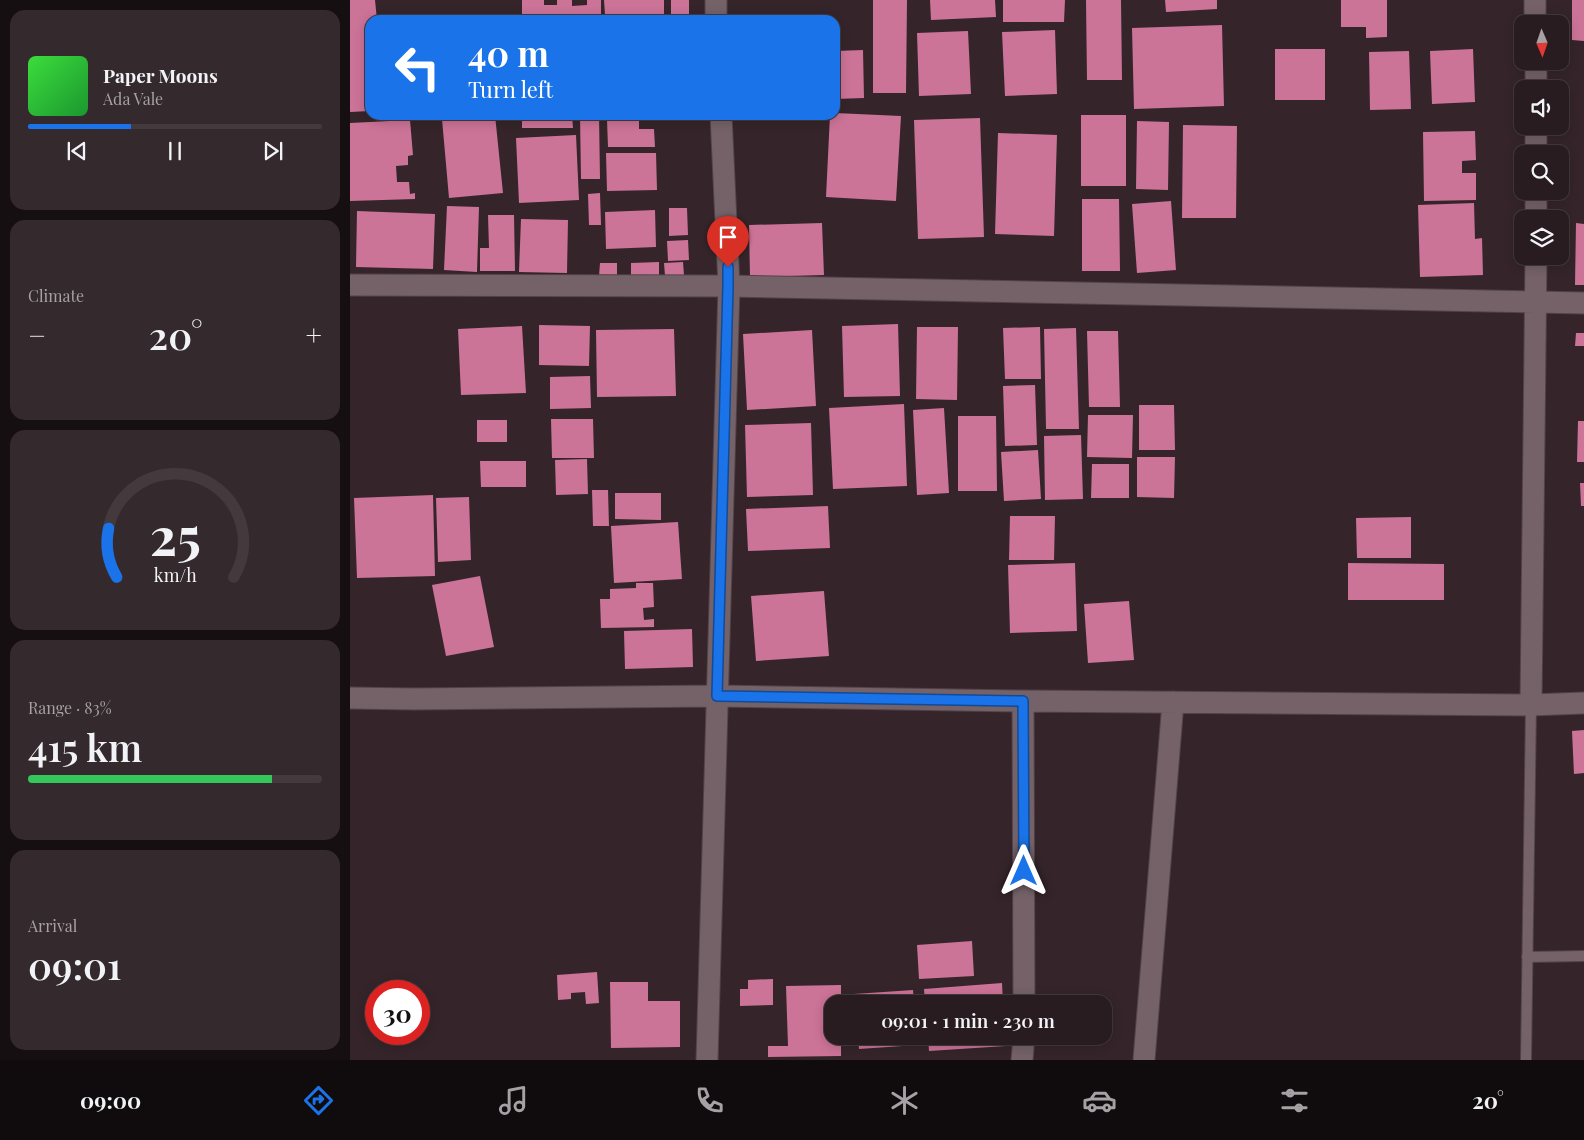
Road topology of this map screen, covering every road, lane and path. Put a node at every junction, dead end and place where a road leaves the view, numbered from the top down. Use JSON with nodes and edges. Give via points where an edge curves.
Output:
{"nodes":[{"id":1,"x":716,"y":0,"type":"edge"},
{"id":2,"x":1536,"y":0,"type":"edge"},
{"id":3,"x":716,"y":15,"type":"edge"},
{"id":4,"x":1536,"y":15,"type":"edge"},
{"id":5,"x":721,"y":120,"type":"edge"},
{"id":6,"x":1536,"y":265,"type":"edge"},
{"id":7,"x":350,"y":285,"type":"edge"},
{"id":8,"x":728,"y":286,"type":"junction"},
{"id":9,"x":1536,"y":301,"type":"junction"},
{"id":10,"x":1584,"y":303,"type":"edge"},
{"id":11,"x":717,"y":696,"type":"junction"},
{"id":12,"x":350,"y":698,"type":"edge"},
{"id":13,"x":1023,"y":701,"type":"junction"},
{"id":14,"x":1173,"y":702,"type":"junction"},
{"id":15,"x":1584,"y":703,"type":"edge"},
{"id":16,"x":1531,"y":705,"type":"junction"},
{"id":17,"x":1584,"y":956,"type":"edge"},
{"id":18,"x":1527,"y":957,"type":"junction"},
{"id":19,"x":1024,"y":995,"type":"edge"},
{"id":20,"x":1023,"y":1045,"type":"edge"},
{"id":21,"x":707,"y":1060,"type":"edge"},
{"id":22,"x":1022,"y":1060,"type":"edge"},
{"id":23,"x":1144,"y":1060,"type":"edge"},
{"id":24,"x":1526,"y":1060,"type":"edge"}],
"edges":[{"from":1,"to":3,"type":"street"},
{"from":2,"to":4,"type":"street"},
{"from":5,"to":8,"type":"street"},
{"from":6,"to":9,"type":"street"},
{"from":7,"to":8,"type":"street"},
{"from":8,"to":9,"type":"street"},
{"from":8,"to":11,"type":"street"},
{"from":9,"to":10,"type":"street"},
{"from":9,"to":16,"type":"street"},
{"from":11,"to":12,"type":"street"},
{"from":11,"to":13,"type":"street"},
{"from":11,"to":21,"type":"street"},
{"from":13,"to":14,"type":"street"},
{"from":13,"to":19,"type":"street"},
{"from":14,"to":16,"type":"street"},
{"from":14,"to":23,"type":"street"},
{"from":15,"to":16,"type":"street"},
{"from":16,"to":18,"type":"lane"},
{"from":17,"to":18,"type":"lane"},
{"from":18,"to":24,"type":"lane"},
{"from":20,"to":22,"type":"street"}]}
